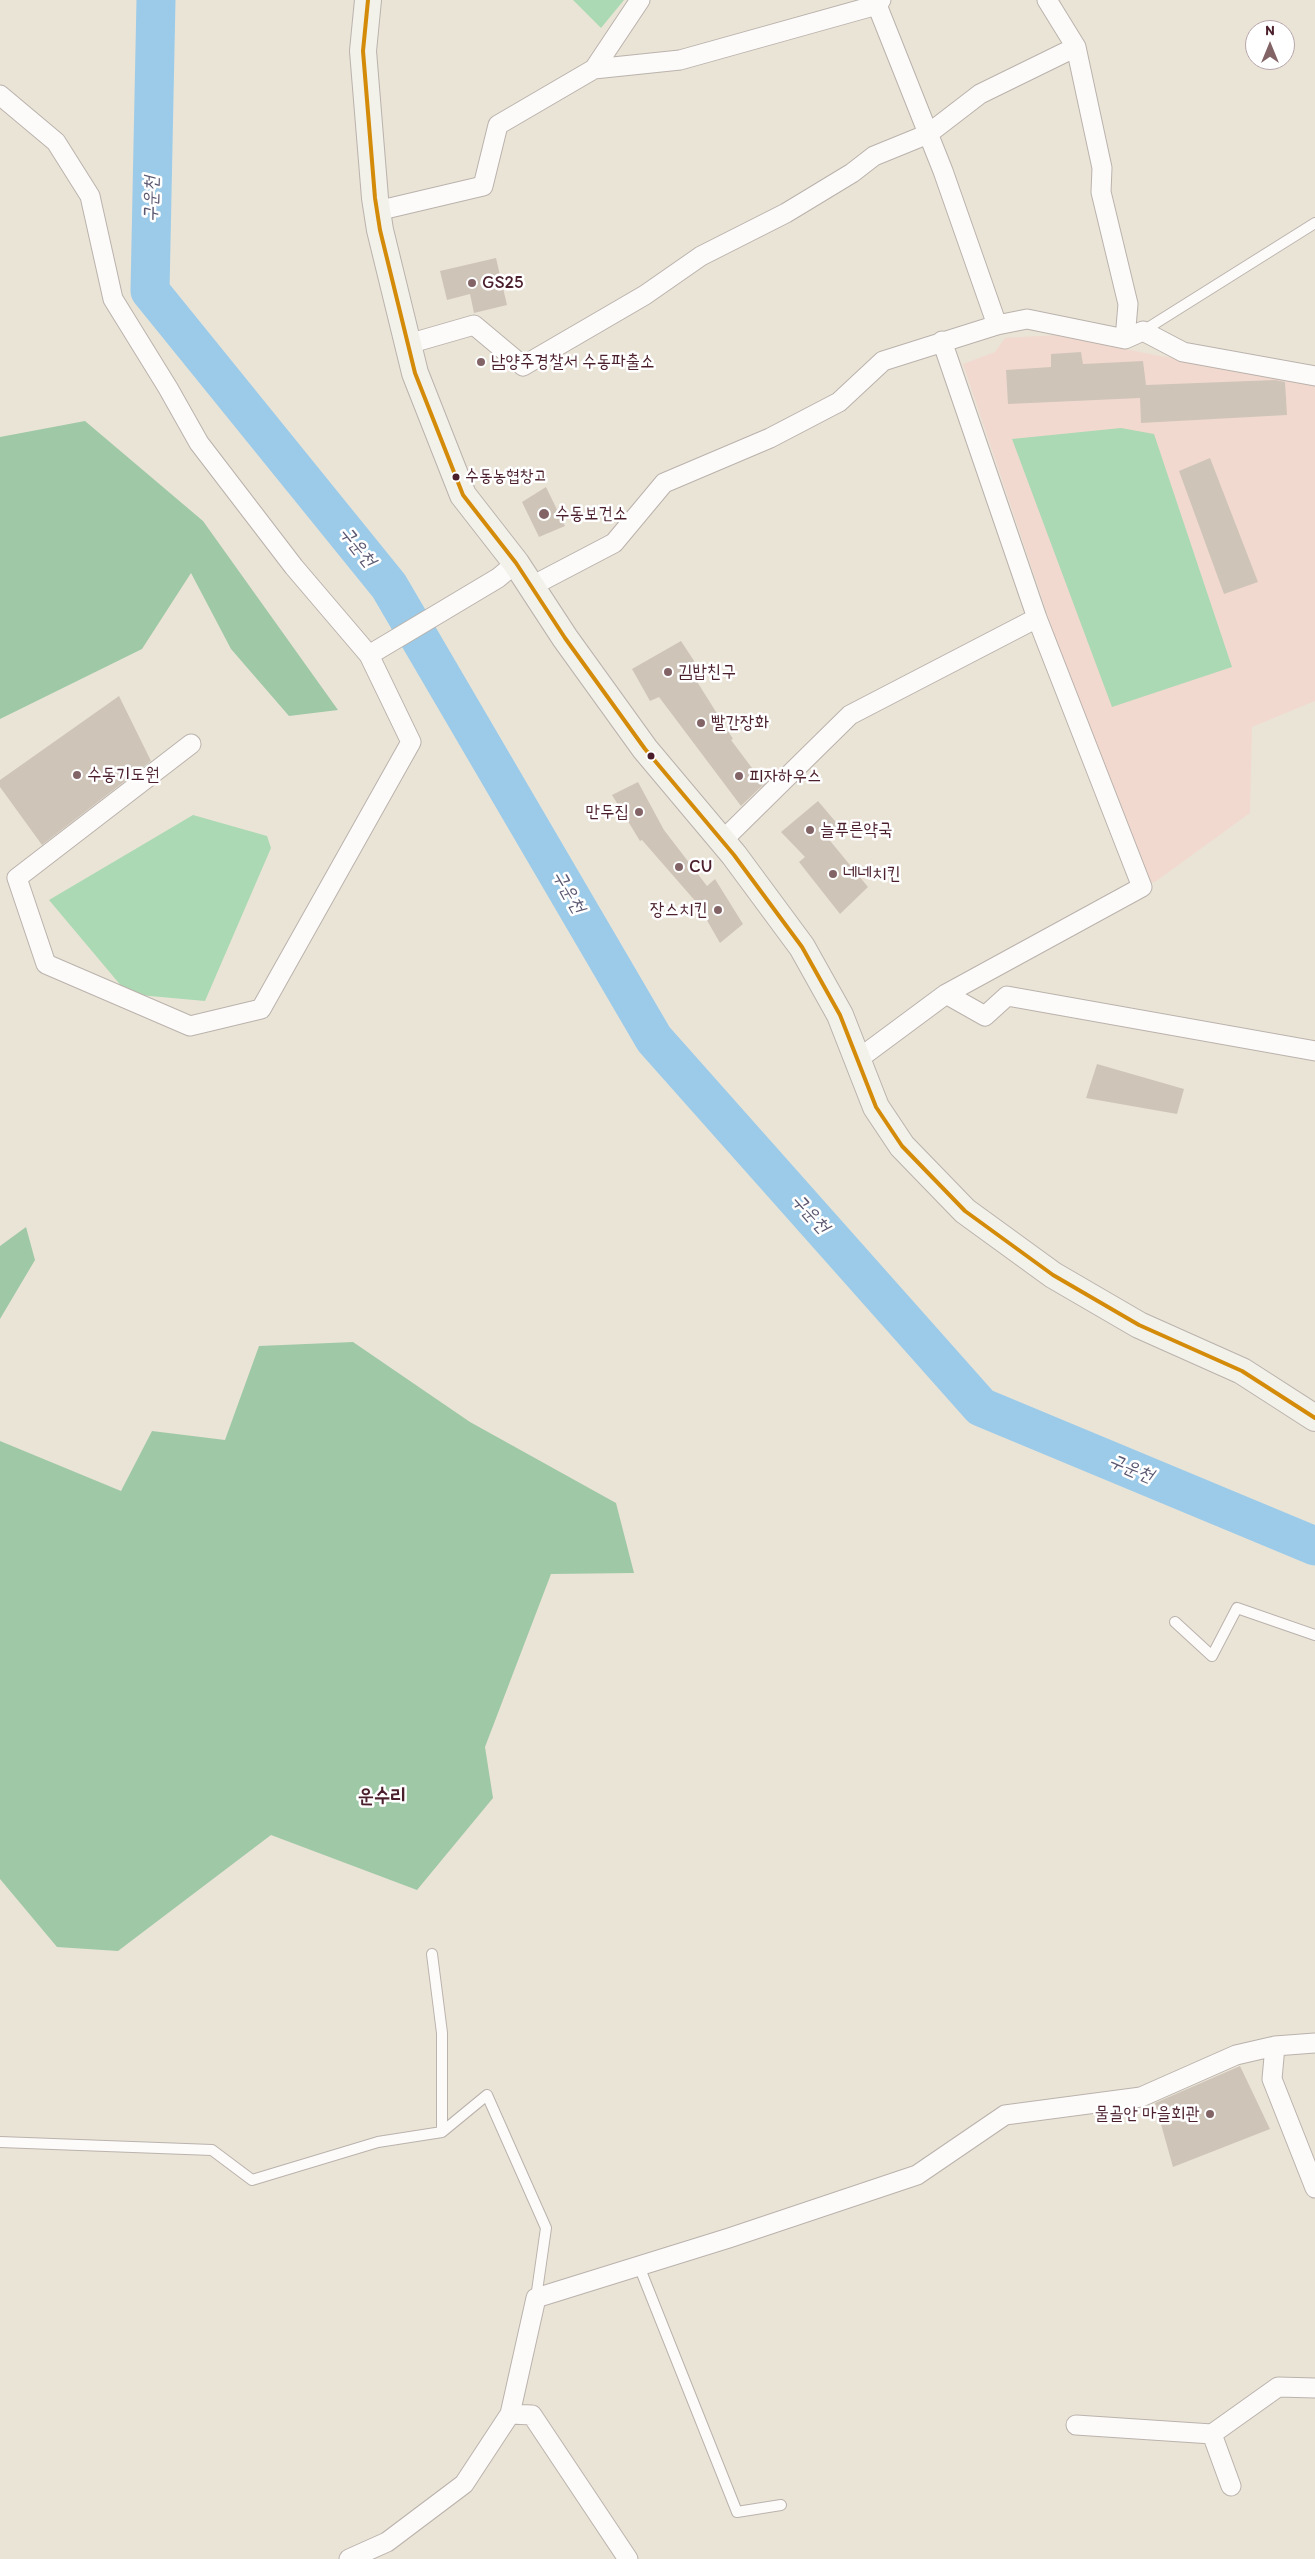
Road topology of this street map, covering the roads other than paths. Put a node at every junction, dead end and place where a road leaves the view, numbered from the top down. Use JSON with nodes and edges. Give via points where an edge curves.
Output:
{"nodes":[{"id":1,"x":368,"y":0,"type":"edge"},
{"id":2,"x":640,"y":0,"type":"edge"},
{"id":3,"x":1047,"y":0,"type":"edge"},
{"id":4,"x":879,"y":2,"type":"edge"},
{"id":5,"x":1076,"y":47,"type":"junction"},
{"id":6,"x":594,"y":68,"type":"junction"},
{"id":7,"x":0,"y":95,"type":"edge"},
{"id":8,"x":928,"y":134,"type":"junction"},
{"id":9,"x":377,"y":211,"type":"junction"},
{"id":10,"x":1315,"y":223,"type":"edge"},
{"id":11,"x":997,"y":325,"type":"junction"},
{"id":12,"x":1143,"y":331,"type":"junction"},
{"id":13,"x":1125,"y":339,"type":"junction"},
{"id":14,"x":942,"y":341,"type":"junction"},
{"id":15,"x":408,"y":344,"type":"junction"},
{"id":16,"x":1315,"y":376,"type":"edge"},
{"id":17,"x":507,"y":571,"type":"junction"},
{"id":18,"x":530,"y":587,"type":"junction"},
{"id":19,"x":1037,"y":618,"type":"junction"},
{"id":20,"x":374,"y":653,"type":"junction"},
{"id":21,"x":191,"y":744,"type":"dead end"},
{"id":22,"x":722,"y":841,"type":"junction"},
{"id":23,"x":946,"y":994,"type":"junction"},
{"id":24,"x":1315,"y":1051,"type":"edge"},
{"id":25,"x":857,"y":1060,"type":"junction"},
{"id":26,"x":1315,"y":1418,"type":"edge"},
{"id":27,"x":1176,"y":1622,"type":"dead end"},
{"id":28,"x":1315,"y":1635,"type":"edge"},
{"id":29,"x":432,"y":1954,"type":"dead end"},
{"id":30,"x":1315,"y":2043,"type":"edge"},
{"id":31,"x":1275,"y":2046,"type":"junction"},
{"id":32,"x":442,"y":2132,"type":"junction"},
{"id":33,"x":0,"y":2142,"type":"edge"},
{"id":34,"x":1315,"y":2188,"type":"edge"},
{"id":35,"x":639,"y":2266,"type":"junction"},
{"id":36,"x":536,"y":2298,"type":"junction"},
{"id":37,"x":1315,"y":2388,"type":"edge"},
{"id":38,"x":510,"y":2414,"type":"junction"},
{"id":39,"x":1076,"y":2425,"type":"dead end"},
{"id":40,"x":1212,"y":2434,"type":"junction"},
{"id":41,"x":1231,"y":2486,"type":"dead end"},
{"id":42,"x":781,"y":2505,"type":"dead end"},
{"id":43,"x":349,"y":2559,"type":"edge"},
{"id":44,"x":628,"y":2559,"type":"edge"}],
"edges":[{"from":1,"to":9,"type":"main road","via":[[363,51]]},
{"from":2,"to":6,"type":"street"},
{"from":3,"to":5,"type":"street"},
{"from":4,"to":6,"type":"street","via":[[680,60]]},
{"from":4,"to":8,"type":"street"},
{"from":5,"to":8,"type":"street","via":[[980,94]]},
{"from":5,"to":13,"type":"street","via":[[1102,168],[1101,192],[1128,304]]},
{"from":6,"to":9,"type":"street","via":[[498,125],[483,186]]},
{"from":7,"to":20,"type":"street","via":[[56,142],[90,196],[113,299],[198,443],[294,567]]},
{"from":8,"to":11,"type":"street"},
{"from":8,"to":15,"type":"street","via":[[874,156],[852,174],[786,213],[701,256],[645,295],[523,366],[474,325]]},
{"from":9,"to":15,"type":"main road"},
{"from":10,"to":12,"type":"lane"},
{"from":11,"to":13,"type":"street","via":[[1027,319]]},
{"from":11,"to":14,"type":"street"},
{"from":12,"to":13,"type":"street"},
{"from":12,"to":16,"type":"street","via":[[1183,352]]},
{"from":14,"to":18,"type":"street","via":[[883,361],[839,402],[770,438],[664,483],[614,543]]},
{"from":14,"to":19,"type":"street"},
{"from":15,"to":17,"type":"main road","via":[[414,373],[463,495]]},
{"from":17,"to":18,"type":"main road"},
{"from":17,"to":20,"type":"street"},
{"from":18,"to":22,"type":"main road","via":[[645,749]]},
{"from":19,"to":22,"type":"street","via":[[850,714]]},
{"from":19,"to":23,"type":"street","via":[[1142,887]]},
{"from":20,"to":21,"type":"street","via":[[411,742],[260,1009],[190,1026],[46,964],[17,878]]},
{"from":22,"to":25,"type":"main road","via":[[802,947],[840,1015]]},
{"from":23,"to":24,"type":"street","via":[[985,1016],[1007,996]]},
{"from":23,"to":25,"type":"street"},
{"from":25,"to":26,"type":"main road","via":[[876,1107],[902,1146],[965,1211],[1053,1275],[1139,1325],[1242,1370]]},
{"from":27,"to":28,"type":"lane","via":[[1212,1656],[1237,1608]]},
{"from":29,"to":32,"type":"lane","via":[[442,2033]]},
{"from":30,"to":31,"type":"street"},
{"from":31,"to":34,"type":"street","via":[[1272,2079]]},
{"from":31,"to":35,"type":"street","via":[[1236,2055],[1141,2097],[1005,2115],[917,2175]]},
{"from":32,"to":33,"type":"lane","via":[[378,2142],[252,2180],[212,2150]]},
{"from":32,"to":36,"type":"lane","via":[[487,2095],[546,2228]]},
{"from":35,"to":36,"type":"street"},
{"from":35,"to":42,"type":"lane","via":[[737,2512]]},
{"from":36,"to":38,"type":"street"},
{"from":37,"to":40,"type":"street","via":[[1278,2387]]},
{"from":38,"to":43,"type":"street","via":[[464,2484],[387,2542]]},
{"from":38,"to":44,"type":"street","via":[[532,2415]]},
{"from":39,"to":40,"type":"street"},
{"from":40,"to":41,"type":"street"}]}
